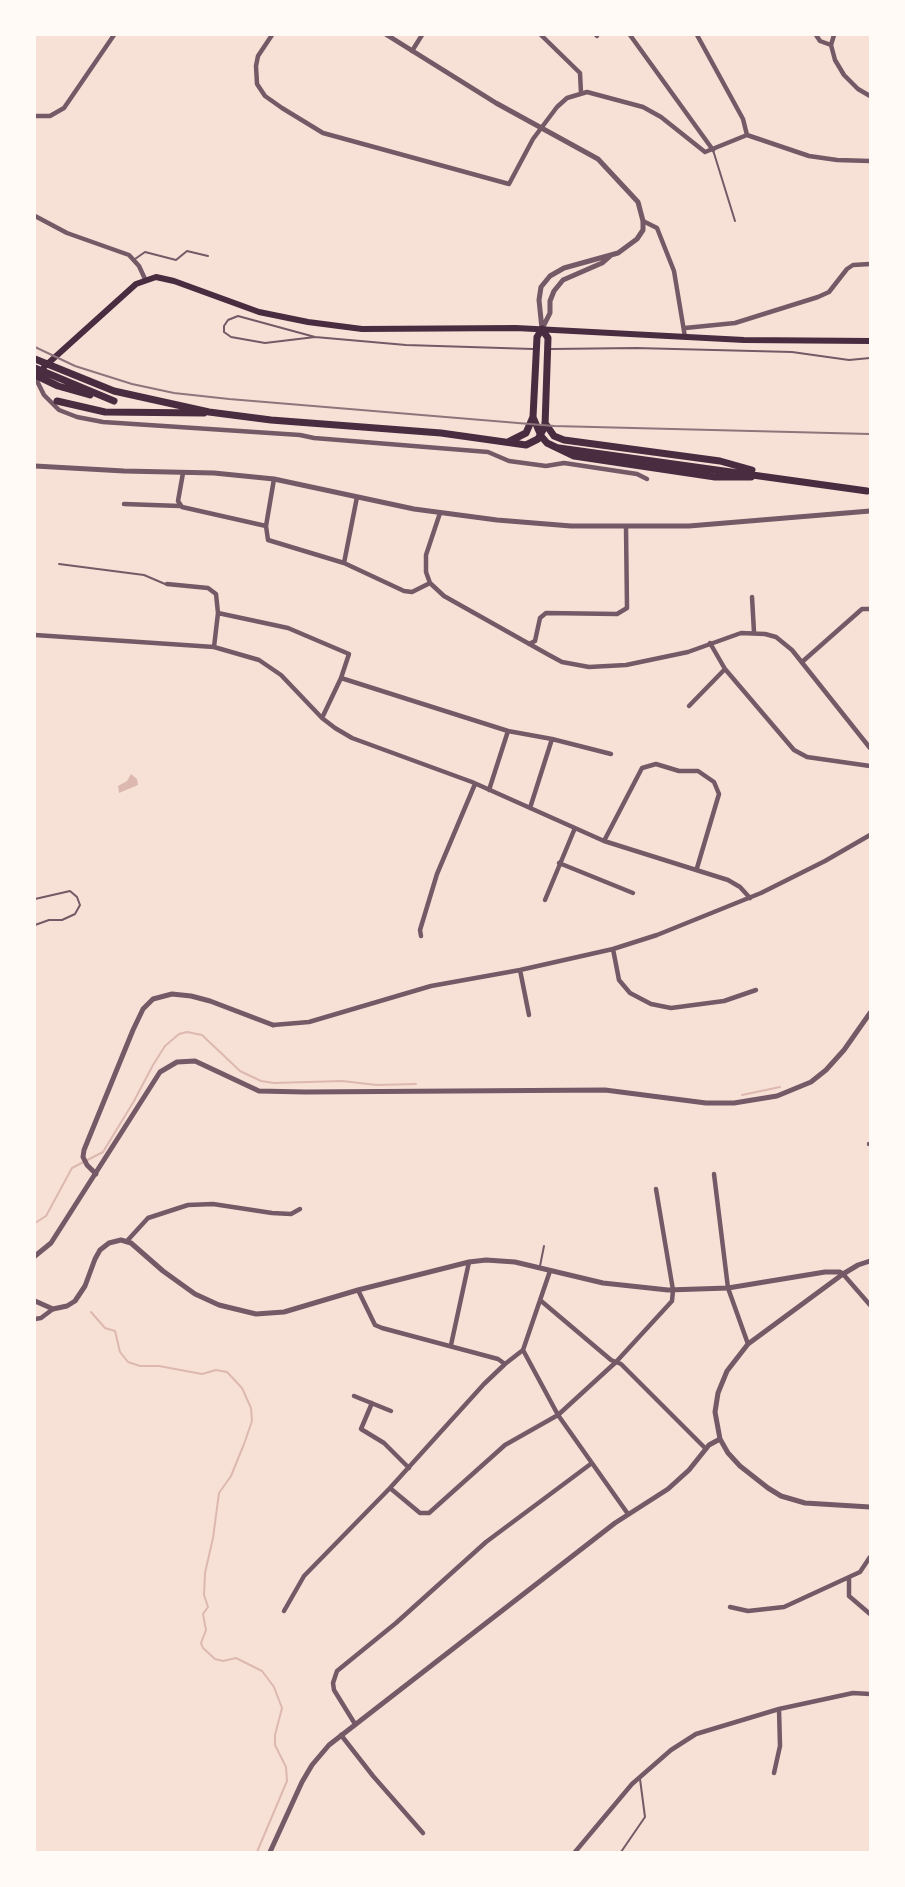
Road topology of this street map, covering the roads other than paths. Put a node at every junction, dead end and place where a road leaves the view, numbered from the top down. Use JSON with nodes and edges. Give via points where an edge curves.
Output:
{"nodes":[{"id":1,"x":114,"y":35,"type":"edge"},
{"id":2,"x":272,"y":35,"type":"edge"},
{"id":3,"x":387,"y":35,"type":"edge"},
{"id":4,"x":422,"y":35,"type":"edge"},
{"id":5,"x":541,"y":35,"type":"edge"},
{"id":6,"x":630,"y":35,"type":"edge"},
{"id":7,"x":698,"y":35,"type":"edge"},
{"id":8,"x":816,"y":35,"type":"edge"},
{"id":9,"x":834,"y":35,"type":"edge"},
{"id":10,"x":830,"y":45,"type":"junction"},
{"id":11,"x":412,"y":50,"type":"junction"},
{"id":12,"x":581,"y":93,"type":"junction"},
{"id":13,"x":870,"y":96,"type":"edge"},
{"id":14,"x":35,"y":116,"type":"edge"},
{"id":15,"x":541,"y":128,"type":"junction"},
{"id":16,"x":747,"y":136,"type":"junction"},
{"id":17,"x":713,"y":150,"type":"junction"},
{"id":18,"x":870,"y":161,"type":"edge"},
{"id":19,"x":35,"y":216,"type":"edge"},
{"id":20,"x":643,"y":221,"type":"junction"},
{"id":21,"x":735,"y":221,"type":"dead end"},
{"id":22,"x":208,"y":256,"type":"dead end"},
{"id":23,"x":610,"y":256,"type":"junction"},
{"id":24,"x":134,"y":259,"type":"junction"},
{"id":25,"x":870,"y":264,"type":"edge"},
{"id":26,"x":145,"y":279,"type":"junction"},
{"id":27,"x":685,"y":328,"type":"junction"},
{"id":28,"x":542,"y":329,"type":"junction"},
{"id":29,"x":315,"y":337,"type":"junction"},
{"id":30,"x":685,"y":337,"type":"junction"},
{"id":31,"x":870,"y":341,"type":"edge"},
{"id":32,"x":870,"y":358,"type":"edge"},
{"id":33,"x":35,"y":359,"type":"edge"},
{"id":34,"x":35,"y":368,"type":"edge"},
{"id":35,"x":35,"y":375,"type":"edge"},
{"id":36,"x":57,"y":401,"type":"dead end"},
{"id":37,"x":209,"y":412,"type":"junction"},
{"id":38,"x":533,"y":417,"type":"junction"},
{"id":39,"x":545,"y":423,"type":"junction"},
{"id":40,"x":541,"y":436,"type":"junction"},
{"id":41,"x":510,"y":441,"type":"junction"},
{"id":42,"x":559,"y":448,"type":"dead end"},
{"id":43,"x":35,"y":466,"type":"edge"},
{"id":44,"x":183,"y":473,"type":"junction"},
{"id":45,"x":779,"y":477,"type":"junction"},
{"id":46,"x":274,"y":479,"type":"junction"},
{"id":47,"x":647,"y":479,"type":"dead end"},
{"id":48,"x":867,"y":490,"type":"dead end"},
{"id":49,"x":357,"y":496,"type":"junction"},
{"id":50,"x":124,"y":504,"type":"dead end"},
{"id":51,"x":180,"y":506,"type":"junction"},
{"id":52,"x":870,"y":510,"type":"edge"},
{"id":53,"x":440,"y":512,"type":"junction"},
{"id":54,"x":266,"y":526,"type":"junction"},
{"id":55,"x":626,"y":527,"type":"junction"},
{"id":56,"x":344,"y":563,"type":"junction"},
{"id":57,"x":59,"y":564,"type":"dead end"},
{"id":58,"x":430,"y":583,"type":"junction"},
{"id":59,"x":168,"y":584,"type":"joint"},
{"id":60,"x":752,"y":597,"type":"dead end"},
{"id":61,"x":870,"y":609,"type":"edge"},
{"id":62,"x":218,"y":613,"type":"junction"},
{"id":63,"x":754,"y":632,"type":"junction"},
{"id":64,"x":35,"y":635,"type":"edge"},
{"id":65,"x":710,"y":643,"type":"junction"},
{"id":66,"x":529,"y":644,"type":"junction"},
{"id":67,"x":214,"y":647,"type":"junction"},
{"id":68,"x":802,"y":662,"type":"junction"},
{"id":69,"x":725,"y":669,"type":"junction"},
{"id":70,"x":341,"y":678,"type":"junction"},
{"id":71,"x":689,"y":706,"type":"dead end"},
{"id":72,"x":322,"y":718,"type":"junction"},
{"id":73,"x":508,"y":731,"type":"junction"},
{"id":74,"x":552,"y":739,"type":"junction"},
{"id":75,"x":870,"y":748,"type":"edge"},
{"id":76,"x":611,"y":754,"type":"dead end"},
{"id":77,"x":870,"y":766,"type":"edge"},
{"id":78,"x":475,"y":784,"type":"junction"},
{"id":79,"x":489,"y":790,"type":"junction"},
{"id":80,"x":530,"y":808,"type":"junction"},
{"id":81,"x":575,"y":828,"type":"junction"},
{"id":82,"x":870,"y":835,"type":"edge"},
{"id":83,"x":604,"y":840,"type":"junction"},
{"id":84,"x":559,"y":863,"type":"junction"},
{"id":85,"x":697,"y":868,"type":"junction"},
{"id":86,"x":633,"y":893,"type":"dead end"},
{"id":87,"x":750,"y":898,"type":"junction"},
{"id":88,"x":35,"y":899,"type":"edge"},
{"id":89,"x":545,"y":900,"type":"dead end"},
{"id":90,"x":35,"y":925,"type":"edge"},
{"id":91,"x":422,"y":936,"type":"dead end"},
{"id":92,"x":613,"y":949,"type":"junction"},
{"id":93,"x":520,"y":970,"type":"junction"},
{"id":94,"x":756,"y":990,"type":"dead end"},
{"id":95,"x":870,"y":1012,"type":"edge"},
{"id":96,"x":529,"y":1014,"type":"dead end"},
{"id":97,"x":273,"y":1025,"type":"joint"},
{"id":98,"x":96,"y":1174,"type":"junction"},
{"id":99,"x":714,"y":1174,"type":"dead end"},
{"id":100,"x":656,"y":1189,"type":"dead end"},
{"id":101,"x":300,"y":1210,"type":"dead end"},
{"id":102,"x":127,"y":1241,"type":"junction"},
{"id":103,"x":544,"y":1246,"type":"dead end"},
{"id":104,"x":35,"y":1256,"type":"edge"},
{"id":105,"x":870,"y":1261,"type":"edge"},
{"id":106,"x":469,"y":1262,"type":"junction"},
{"id":107,"x":539,"y":1268,"type":"junction"},
{"id":108,"x":550,"y":1271,"type":"junction"},
{"id":109,"x":843,"y":1274,"type":"junction"},
{"id":110,"x":728,"y":1288,"type":"junction"},
{"id":111,"x":358,"y":1290,"type":"junction"},
{"id":112,"x":672,"y":1290,"type":"junction"},
{"id":113,"x":540,"y":1300,"type":"junction"},
{"id":114,"x":35,"y":1301,"type":"edge"},
{"id":115,"x":870,"y":1305,"type":"edge"},
{"id":116,"x":53,"y":1309,"type":"junction"},
{"id":117,"x":35,"y":1319,"type":"edge"},
{"id":118,"x":748,"y":1344,"type":"junction"},
{"id":119,"x":451,"y":1345,"type":"junction"},
{"id":120,"x":523,"y":1350,"type":"junction"},
{"id":121,"x":616,"y":1362,"type":"junction"},
{"id":122,"x":505,"y":1364,"type":"junction"},
{"id":123,"x":354,"y":1396,"type":"dead end"},
{"id":124,"x":372,"y":1403,"type":"junction"},
{"id":125,"x":391,"y":1411,"type":"dead end"},
{"id":126,"x":558,"y":1415,"type":"junction"},
{"id":127,"x":720,"y":1439,"type":"junction"},
{"id":128,"x":706,"y":1450,"type":"junction"},
{"id":129,"x":592,"y":1463,"type":"junction"},
{"id":130,"x":409,"y":1468,"type":"junction"},
{"id":131,"x":390,"y":1488,"type":"junction"},
{"id":132,"x":870,"y":1507,"type":"edge"},
{"id":133,"x":628,"y":1514,"type":"junction"},
{"id":134,"x":870,"y":1557,"type":"edge"},
{"id":135,"x":849,"y":1578,"type":"junction"},
{"id":136,"x":730,"y":1607,"type":"dead end"},
{"id":137,"x":284,"y":1611,"type":"dead end"},
{"id":138,"x":870,"y":1614,"type":"edge"},
{"id":139,"x":870,"y":1694,"type":"edge"},
{"id":140,"x":779,"y":1709,"type":"junction"},
{"id":141,"x":355,"y":1724,"type":"junction"},
{"id":142,"x":341,"y":1735,"type":"junction"},
{"id":143,"x":774,"y":1773,"type":"dead end"},
{"id":144,"x":640,"y":1777,"type":"junction"},
{"id":145,"x":424,"y":1833,"type":"dead end"},
{"id":146,"x":270,"y":1852,"type":"edge"},
{"id":147,"x":575,"y":1852,"type":"edge"},
{"id":148,"x":621,"y":1852,"type":"edge"}],
"edges":[{"from":1,"to":14,"type":"street","via":[[64,108],[50,116]]},
{"from":2,"to":15,"type":"street","via":[[258,56],[258,84],[265,96],[323,133],[509,184]]},
{"from":3,"to":11,"type":"street"},
{"from":4,"to":11,"type":"street"},
{"from":5,"to":12,"type":"street","via":[[580,73]]},
{"from":6,"to":17,"type":"street"},
{"from":7,"to":16,"type":"street","via":[[743,119]]},
{"from":8,"to":10,"type":"street","via":[[820,41]]},
{"from":9,"to":10,"type":"street"},
{"from":10,"to":13,"type":"street","via":[[844,76]]},
{"from":11,"to":15,"type":"street"},
{"from":12,"to":15,"type":"street","via":[[567,98]]},
{"from":12,"to":17,"type":"street","via":[[644,107],[705,152]]},
{"from":15,"to":20,"type":"street","via":[[598,159],[638,202]]},
{"from":16,"to":17,"type":"street"},
{"from":16,"to":18,"type":"street","via":[[809,156]]},
{"from":17,"to":21,"type":"lane"},
{"from":19,"to":24,"type":"street","via":[[67,233],[124,252]]},
{"from":20,"to":23,"type":"street","via":[[637,239]]},
{"from":20,"to":27,"type":"street","via":[[657,228],[674,271]]},
{"from":22,"to":24,"type":"lane","via":[[187,250],[176,260],[145,252]]},
{"from":23,"to":28,"type":"street","via":[[602,263],[563,280],[550,301],[550,313]]},
{"from":23,"to":28,"type":"street","via":[[564,268],[550,276],[541,287],[539,300]]},
{"from":24,"to":26,"type":"street"},
{"from":25,"to":27,"type":"street","via":[[853,265],[829,292],[818,297],[735,323]]},
{"from":26,"to":28,"type":"main road","via":[[164,278],[254,310],[362,329]]},
{"from":26,"to":35,"type":"main road","via":[[130,288]]},
{"from":27,"to":30,"type":"street"},
{"from":28,"to":30,"type":"main road"},
{"from":28,"to":38,"type":"highway","via":[[537,337]]},
{"from":28,"to":39,"type":"highway","via":[[548,338]]},
{"from":29,"to":29,"type":"lane","via":[[238,316],[228,320],[224,326],[224,332],[230,337],[265,343]]},
{"from":29,"to":32,"type":"lane","via":[[406,345],[792,352],[849,360]]},
{"from":30,"to":31,"type":"main road"},
{"from":33,"to":37,"type":"highway","via":[[114,392]]},
{"from":34,"to":35,"type":"highway","via":[[114,402],[70,390]]},
{"from":35,"to":47,"type":"street","via":[[44,395],[59,410],[87,419],[147,426],[300,434],[314,438],[488,452],[509,461],[546,466],[564,463],[637,474]]},
{"from":36,"to":37,"type":"highway","via":[[105,412]]},
{"from":37,"to":41,"type":"highway"},
{"from":38,"to":40,"type":"highway"},
{"from":38,"to":41,"type":"highway","via":[[526,433]]},
{"from":39,"to":40,"type":"highway"},
{"from":39,"to":45,"type":"highway","via":[[554,436],[564,440],[720,461]]},
{"from":40,"to":41,"type":"highway","via":[[526,445]]},
{"from":40,"to":45,"type":"highway","via":[[559,450],[584,458],[707,476]]},
{"from":42,"to":45,"type":"highway"},
{"from":43,"to":44,"type":"street"},
{"from":44,"to":46,"type":"street"},
{"from":44,"to":51,"type":"street"},
{"from":45,"to":48,"type":"highway"},
{"from":46,"to":49,"type":"street"},
{"from":46,"to":54,"type":"street"},
{"from":49,"to":53,"type":"street"},
{"from":49,"to":56,"type":"street"},
{"from":50,"to":51,"type":"street"},
{"from":51,"to":54,"type":"street"},
{"from":52,"to":55,"type":"street","via":[[732,524]]},
{"from":53,"to":55,"type":"street","via":[[521,522]]},
{"from":53,"to":58,"type":"street","via":[[426,555]]},
{"from":54,"to":56,"type":"street","via":[[268,540]]},
{"from":55,"to":66,"type":"street","via":[[627,608],[618,614],[546,613],[540,618],[535,641]]},
{"from":56,"to":58,"type":"street","via":[[404,591],[412,592]]},
{"from":57,"to":59,"type":"lane","via":[[144,576]]},
{"from":58,"to":66,"type":"street","via":[[444,596]]},
{"from":59,"to":62,"type":"street","via":[[208,588],[216,594]]},
{"from":60,"to":63,"type":"street"},
{"from":61,"to":68,"type":"street","via":[[862,609]]},
{"from":62,"to":67,"type":"street"},
{"from":62,"to":70,"type":"street","via":[[288,628],[349,654]]},
{"from":63,"to":65,"type":"street"},
{"from":63,"to":68,"type":"street","via":[[776,637]]},
{"from":64,"to":67,"type":"street"},
{"from":65,"to":66,"type":"street","via":[[660,659],[601,667],[562,662]]},
{"from":65,"to":69,"type":"street"},
{"from":67,"to":72,"type":"street","via":[[259,660],[281,675]]},
{"from":68,"to":75,"type":"street"},
{"from":69,"to":71,"type":"street"},
{"from":69,"to":77,"type":"street","via":[[794,750],[806,757]]},
{"from":70,"to":72,"type":"street"},
{"from":70,"to":73,"type":"street"},
{"from":72,"to":78,"type":"street","via":[[352,738]]},
{"from":73,"to":74,"type":"street"},
{"from":73,"to":79,"type":"street"},
{"from":74,"to":76,"type":"street"},
{"from":74,"to":80,"type":"street"},
{"from":78,"to":79,"type":"street"},
{"from":78,"to":91,"type":"street","via":[[437,874],[420,930]]},
{"from":79,"to":80,"type":"street"},
{"from":80,"to":81,"type":"street"},
{"from":81,"to":83,"type":"street"},
{"from":81,"to":84,"type":"street"},
{"from":82,"to":87,"type":"street"},
{"from":83,"to":85,"type":"street"},
{"from":83,"to":85,"type":"street","via":[[642,768],[656,764],[679,771],[698,771],[714,782],[719,794]]},
{"from":84,"to":86,"type":"street"},
{"from":84,"to":89,"type":"street"},
{"from":85,"to":87,"type":"street","via":[[735,884]]},
{"from":87,"to":92,"type":"street","via":[[689,924]]},
{"from":88,"to":90,"type":"lane","via":[[70,891],[80,905],[75,914],[62,920]]},
{"from":92,"to":93,"type":"street"},
{"from":92,"to":94,"type":"street","via":[[619,980],[630,994],[651,1004],[680,1007],[724,1001]]},
{"from":93,"to":96,"type":"street"},
{"from":93,"to":97,"type":"street","via":[[431,986],[309,1022]]},
{"from":95,"to":98,"type":"street","via":[[844,1050],[811,1082],[777,1096],[734,1103],[706,1103],[605,1090],[258,1090],[195,1061],[177,1062],[160,1072]]},
{"from":97,"to":98,"type":"street","via":[[192,996],[172,994],[153,999],[143,1008],[133,1030],[83,1157]]},
{"from":98,"to":104,"type":"street","via":[[51,1243]]},
{"from":99,"to":110,"type":"street"},
{"from":100,"to":112,"type":"street"},
{"from":101,"to":102,"type":"street","via":[[292,1214],[213,1204],[188,1205],[148,1218]]},
{"from":102,"to":111,"type":"street","via":[[195,1294],[241,1312],[284,1312]]},
{"from":102,"to":116,"type":"street","via":[[109,1243],[100,1250],[81,1295],[67,1306]]},
{"from":103,"to":107,"type":"lane"},
{"from":105,"to":109,"type":"street"},
{"from":106,"to":107,"type":"street","via":[[515,1262]]},
{"from":106,"to":111,"type":"street"},
{"from":106,"to":119,"type":"street"},
{"from":107,"to":108,"type":"street"},
{"from":108,"to":112,"type":"street","via":[[603,1283]]},
{"from":108,"to":113,"type":"street"},
{"from":109,"to":110,"type":"street","via":[[825,1272]]},
{"from":109,"to":115,"type":"street"},
{"from":109,"to":118,"type":"street"},
{"from":110,"to":112,"type":"street"},
{"from":110,"to":118,"type":"street"},
{"from":111,"to":119,"type":"street","via":[[375,1325]]},
{"from":112,"to":121,"type":"street","via":[[672,1301]]},
{"from":113,"to":120,"type":"street"},
{"from":113,"to":121,"type":"street"},
{"from":114,"to":116,"type":"street"},
{"from":116,"to":117,"type":"street"},
{"from":118,"to":127,"type":"street","via":[[730,1366],[718,1393],[715,1420]]},
{"from":119,"to":122,"type":"street"},
{"from":120,"to":122,"type":"street"},
{"from":120,"to":126,"type":"street"},
{"from":121,"to":126,"type":"street"},
{"from":121,"to":128,"type":"street"},
{"from":122,"to":130,"type":"street"},
{"from":123,"to":124,"type":"street"},
{"from":124,"to":125,"type":"street"},
{"from":124,"to":130,"type":"street","via":[[361,1429],[384,1443]]},
{"from":126,"to":129,"type":"street"},
{"from":126,"to":131,"type":"street","via":[[505,1445],[429,1513],[420,1513]]},
{"from":127,"to":128,"type":"street"},
{"from":127,"to":132,"type":"street","via":[[740,1466],[782,1496],[805,1503]]},
{"from":128,"to":133,"type":"street","via":[[674,1483]]},
{"from":129,"to":133,"type":"street"},
{"from":129,"to":141,"type":"street","via":[[486,1542],[337,1671],[334,1690]]},
{"from":130,"to":131,"type":"street"},
{"from":131,"to":137,"type":"street","via":[[304,1576]]},
{"from":133,"to":141,"type":"street","via":[[432,1668]]},
{"from":134,"to":135,"type":"street","via":[[860,1572]]},
{"from":135,"to":136,"type":"street","via":[[784,1607],[748,1612]]},
{"from":135,"to":138,"type":"street","via":[[849,1596]]},
{"from":139,"to":140,"type":"street","via":[[853,1693]]},
{"from":140,"to":143,"type":"street","via":[[780,1746]]},
{"from":140,"to":144,"type":"street","via":[[696,1734],[671,1750]]},
{"from":141,"to":142,"type":"street"},
{"from":142,"to":145,"type":"street"},
{"from":142,"to":146,"type":"street","via":[[312,1765]]},
{"from":144,"to":147,"type":"street"},
{"from":144,"to":148,"type":"lane","via":[[645,1817]]}]}
